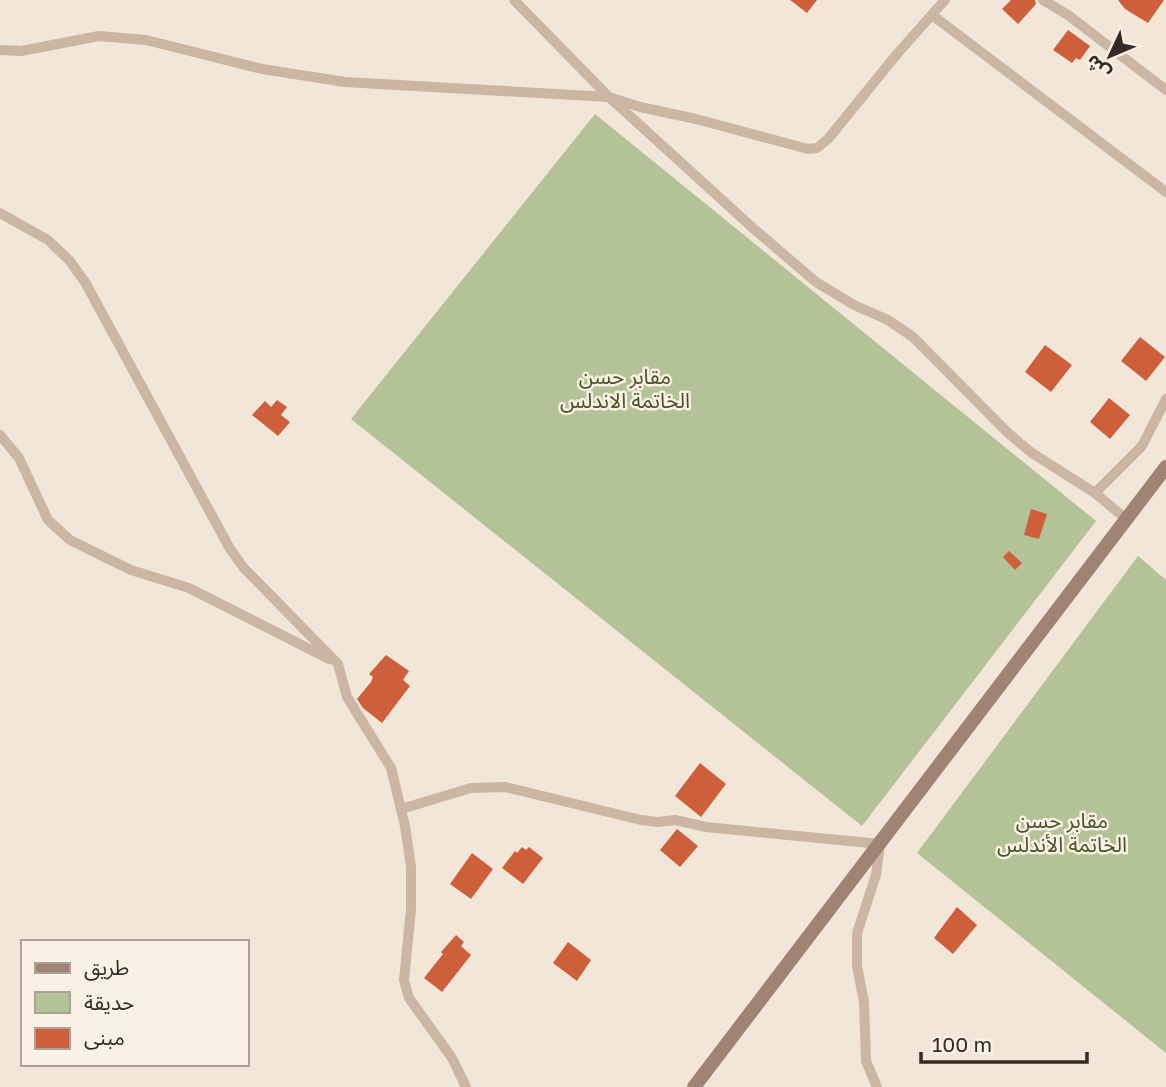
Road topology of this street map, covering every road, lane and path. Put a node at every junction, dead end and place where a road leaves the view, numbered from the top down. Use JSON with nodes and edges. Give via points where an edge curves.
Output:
{"nodes":[{"id":1,"x":514,"y":0,"type":"edge"},
{"id":2,"x":945,"y":0,"type":"edge"},
{"id":3,"x":1043,"y":0,"type":"edge"},
{"id":4,"x":932,"y":15,"type":"junction"},
{"id":5,"x":0,"y":50,"type":"edge"},
{"id":6,"x":1166,"y":90,"type":"edge"},
{"id":7,"x":609,"y":97,"type":"junction"},
{"id":8,"x":1166,"y":192,"type":"edge"},
{"id":9,"x":0,"y":213,"type":"edge"},
{"id":10,"x":1166,"y":399,"type":"edge"},
{"id":11,"x":0,"y":436,"type":"edge"},
{"id":12,"x":1166,"y":467,"type":"edge"},
{"id":13,"x":1096,"y":493,"type":"junction"},
{"id":14,"x":1126,"y":519,"type":"junction"},
{"id":15,"x":338,"y":664,"type":"junction"},
{"id":16,"x":401,"y":809,"type":"junction"},
{"id":17,"x":880,"y":844,"type":"junction"},
{"id":18,"x":466,"y":1087,"type":"edge"},
{"id":19,"x":694,"y":1087,"type":"edge"},
{"id":20,"x":877,"y":1087,"type":"edge"}],
"edges":[{"from":1,"to":7,"type":"street"},
{"from":2,"to":4,"type":"street"},
{"from":3,"to":6,"type":"street"},
{"from":4,"to":7,"type":"street","via":[[817,148],[784,144]]},
{"from":4,"to":8,"type":"street"},
{"from":5,"to":7,"type":"street","via":[[21,51],[99,36],[146,40],[262,69],[345,82]]},
{"from":7,"to":13,"type":"street","via":[[816,282],[913,337],[1008,433]]},
{"from":9,"to":15,"type":"street","via":[[48,240],[69,260],[229,547]]},
{"from":10,"to":13,"type":"street","via":[[1142,446]]},
{"from":11,"to":15,"type":"street","via":[[19,458],[48,520],[70,540],[131,570],[189,588]]},
{"from":12,"to":14,"type":"street"},
{"from":13,"to":14,"type":"street"},
{"from":14,"to":17,"type":"street"},
{"from":15,"to":16,"type":"street","via":[[347,697],[391,768]]},
{"from":16,"to":17,"type":"street","via":[[471,788],[505,787],[641,820]]},
{"from":16,"to":18,"type":"street","via":[[411,867],[404,980],[409,998],[452,1058]]},
{"from":17,"to":19,"type":"street"},
{"from":17,"to":20,"type":"street","via":[[876,875],[856,933],[866,1061]]}]}
